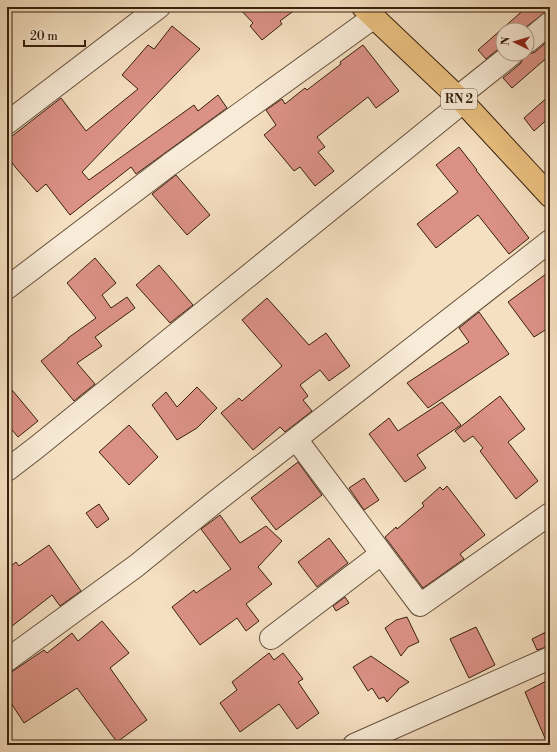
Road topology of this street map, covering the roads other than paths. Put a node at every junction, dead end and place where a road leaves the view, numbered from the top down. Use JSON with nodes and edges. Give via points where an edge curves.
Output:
{"nodes":[{"id":1,"x":159,"y":7,"type":"edge"},
{"id":2,"x":369,"y":12,"type":"edge"},
{"id":3,"x":550,"y":23,"type":"edge"},
{"id":4,"x":535,"y":35,"type":"edge"},
{"id":5,"x":503,"y":62,"type":"edge"},
{"id":6,"x":461,"y":100,"type":"junction"},
{"id":7,"x":7,"y":123,"type":"edge"},
{"id":8,"x":550,"y":196,"type":"edge"},
{"id":9,"x":550,"y":240,"type":"edge"},
{"id":10,"x":7,"y":288,"type":"edge"},
{"id":11,"x":296,"y":439,"type":"junction"},
{"id":12,"x":7,"y":470,"type":"edge"},
{"id":13,"x":550,"y":514,"type":"edge"},
{"id":14,"x":381,"y":554,"type":"junction"},
{"id":15,"x":271,"y":638,"type":"dead end"},
{"id":16,"x":550,"y":658,"type":"edge"},
{"id":17,"x":7,"y":660,"type":"edge"},
{"id":18,"x":354,"y":745,"type":"edge"}],
"edges":[{"from":1,"to":7,"type":"street"},
{"from":2,"to":6,"type":"highway","number":"RN 2"},
{"from":2,"to":10,"type":"street"},
{"from":3,"to":4,"type":"street"},
{"from":5,"to":6,"type":"street"},
{"from":6,"to":8,"type":"highway","number":"RN 2"},
{"from":6,"to":12,"type":"street","via":[[225,296]]},
{"from":9,"to":11,"type":"street"},
{"from":11,"to":14,"type":"street"},
{"from":11,"to":17,"type":"street","via":[[136,566]]},
{"from":13,"to":14,"type":"street","via":[[420,606]]},
{"from":14,"to":15,"type":"street"},
{"from":16,"to":18,"type":"street"}]}
